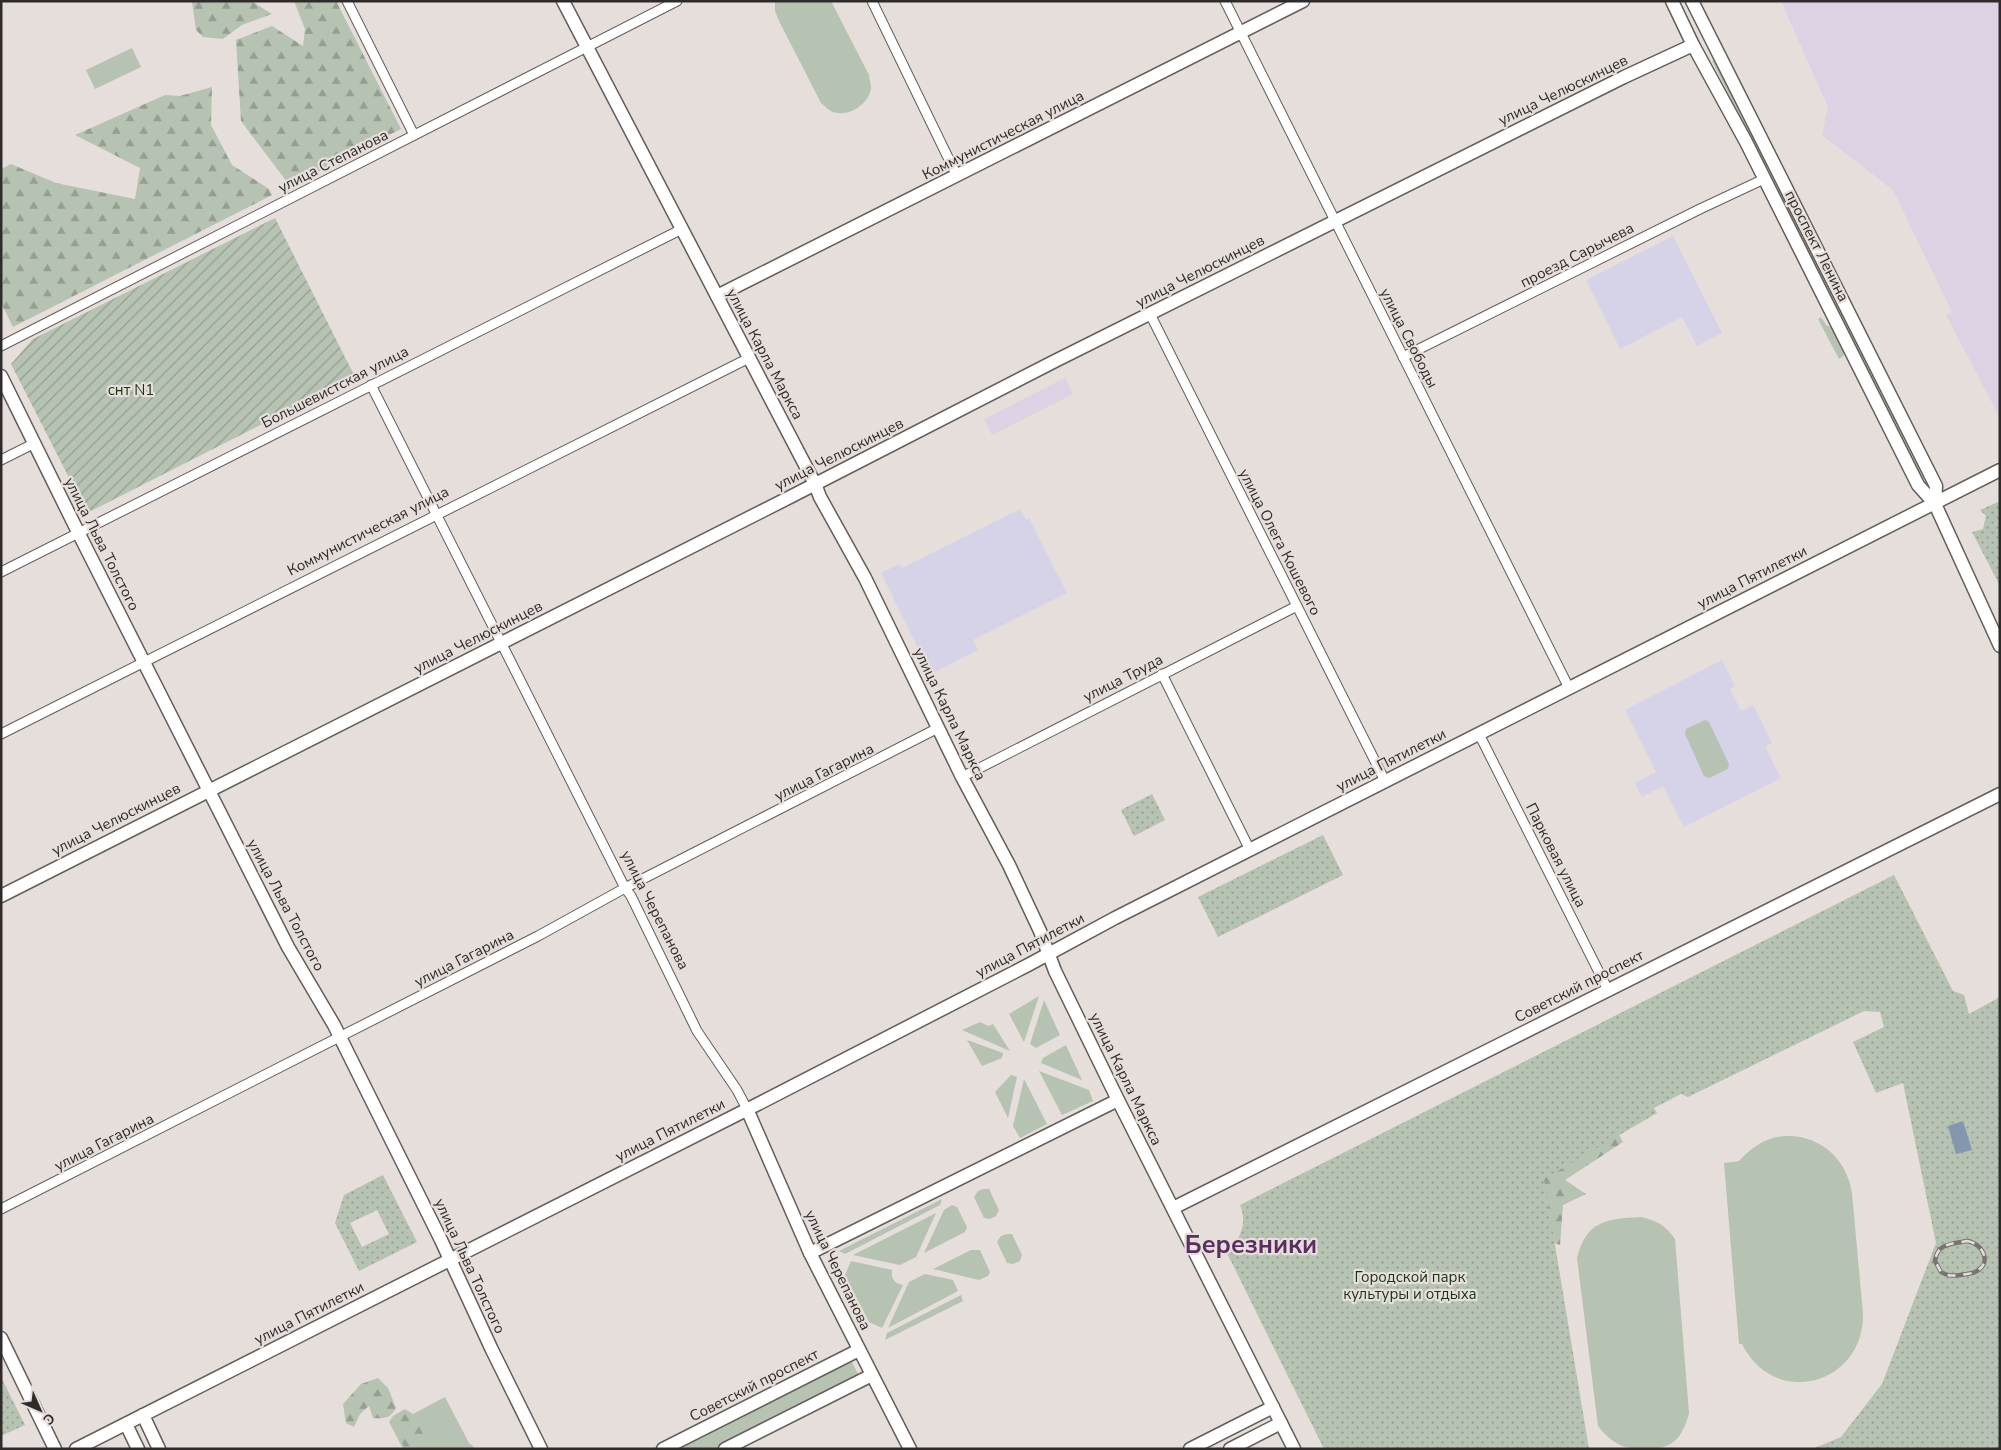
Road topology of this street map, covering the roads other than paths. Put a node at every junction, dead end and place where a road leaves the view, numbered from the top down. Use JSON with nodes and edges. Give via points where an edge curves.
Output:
{"nodes":[{"id":1,"x":347,"y":1,"type":"edge"},
{"id":2,"x":563,"y":1,"type":"edge"},
{"id":3,"x":677,"y":1,"type":"edge"},
{"id":4,"x":872,"y":1,"type":"edge"},
{"id":5,"x":1225,"y":1,"type":"edge"},
{"id":6,"x":1303,"y":1,"type":"edge"},
{"id":7,"x":1672,"y":1,"type":"edge"},
{"id":8,"x":1692,"y":1,"type":"edge"},
{"id":9,"x":1241,"y":33,"type":"junction"},
{"id":10,"x":1693,"y":45,"type":"junction"},
{"id":11,"x":587,"y":47,"type":"junction"},
{"id":12,"x":414,"y":135,"type":"junction"},
{"id":13,"x":957,"y":176,"type":"junction"},
{"id":14,"x":1764,"y":179,"type":"junction"},
{"id":15,"x":1335,"y":221,"type":"junction"},
{"id":16,"x":682,"y":230,"type":"junction"},
{"id":17,"x":717,"y":296,"type":"junction"},
{"id":18,"x":1150,"y":314,"type":"junction"},
{"id":19,"x":1,"y":346,"type":"edge"},
{"id":20,"x":1403,"y":357,"type":"junction"},
{"id":21,"x":749,"y":358,"type":"junction"},
{"id":22,"x":1,"y":376,"type":"edge"},
{"id":23,"x":371,"y":385,"type":"junction"},
{"id":24,"x":34,"y":444,"type":"junction"},
{"id":25,"x":1,"y":460,"type":"edge"},
{"id":26,"x":2000,"y":470,"type":"edge"},
{"id":27,"x":815,"y":484,"type":"junction"},
{"id":28,"x":1935,"y":504,"type":"junction"},
{"id":29,"x":437,"y":515,"type":"junction"},
{"id":30,"x":78,"y":532,"type":"junction"},
{"id":31,"x":1,"y":572,"type":"edge"},
{"id":32,"x":1297,"y":606,"type":"junction"},
{"id":33,"x":502,"y":643,"type":"junction"},
{"id":34,"x":2000,"y":646,"type":"edge"},
{"id":35,"x":144,"y":662,"type":"junction"},
{"id":36,"x":1162,"y":674,"type":"junction"},
{"id":37,"x":1569,"y":688,"type":"junction"},
{"id":38,"x":938,"y":728,"type":"junction"},
{"id":39,"x":1,"y":734,"type":"edge"},
{"id":40,"x":1479,"y":734,"type":"junction"},
{"id":41,"x":962,"y":777,"type":"junction"},
{"id":42,"x":1385,"y":781,"type":"junction"},
{"id":43,"x":209,"y":790,"type":"junction"},
{"id":44,"x":2000,"y":794,"type":"edge"},
{"id":45,"x":1250,"y":850,"type":"junction"},
{"id":46,"x":625,"y":888,"type":"junction"},
{"id":47,"x":1,"y":896,"type":"edge"},
{"id":48,"x":1049,"y":953,"type":"junction"},
{"id":49,"x":1608,"y":990,"type":"junction"},
{"id":50,"x":339,"y":1037,"type":"junction"},
{"id":51,"x":1118,"y":1100,"type":"junction"},
{"id":52,"x":747,"y":1109,"type":"junction"},
{"id":53,"x":1173,"y":1208,"type":"junction"},
{"id":54,"x":1,"y":1209,"type":"edge"},
{"id":55,"x":810,"y":1253,"type":"junction"},
{"id":56,"x":451,"y":1260,"type":"junction"},
{"id":57,"x":1,"y":1338,"type":"edge"},
{"id":58,"x":859,"y":1350,"type":"junction"},
{"id":59,"x":872,"y":1375,"type":"junction"},
{"id":60,"x":1273,"y":1407,"type":"junction"},
{"id":61,"x":143,"y":1416,"type":"junction"},
{"id":62,"x":1281,"y":1423,"type":"junction"},
{"id":63,"x":126,"y":1424,"type":"junction"},
{"id":64,"x":55,"y":1449,"type":"edge"},
{"id":65,"x":76,"y":1449,"type":"edge"},
{"id":66,"x":138,"y":1449,"type":"edge"},
{"id":67,"x":159,"y":1449,"type":"edge"},
{"id":68,"x":541,"y":1449,"type":"edge"},
{"id":69,"x":663,"y":1449,"type":"edge"},
{"id":70,"x":726,"y":1449,"type":"edge"},
{"id":71,"x":910,"y":1449,"type":"edge"},
{"id":72,"x":1190,"y":1449,"type":"edge"},
{"id":73,"x":1230,"y":1449,"type":"edge"},
{"id":74,"x":1294,"y":1449,"type":"edge"}],
"edges":[{"from":1,"to":12,"type":"street"},
{"from":2,"to":11,"type":"main road","name":"улица Карла Маркса"},
{"from":3,"to":11,"type":"street","name":"улица Степанова"},
{"from":4,"to":13,"type":"street"},
{"from":5,"to":9,"type":"street","name":"улица Свободы"},
{"from":6,"to":9,"type":"main road","name":"Коммунистическая улица"},
{"from":7,"to":10,"type":"main road","name":"проспект Ленина"},
{"from":8,"to":28,"type":"main road","name":"проспект Ленина","via":[[1936,486]]},
{"from":9,"to":13,"type":"main road","name":"Коммунистическая улица"},
{"from":9,"to":15,"type":"street","name":"улица Свободы"},
{"from":10,"to":14,"type":"main road","name":"проспект Ленина"},
{"from":10,"to":15,"type":"main road","name":"улица Челюскинцев"},
{"from":11,"to":12,"type":"street","name":"улица Степанова"},
{"from":11,"to":16,"type":"main road","name":"улица Карла Маркса"},
{"from":12,"to":19,"type":"street","name":"улица Степанова"},
{"from":13,"to":17,"type":"main road","name":"Коммунистическая улица"},
{"from":14,"to":20,"type":"street","name":"проезд Сарычева"},
{"from":14,"to":28,"type":"main road","name":"проспект Ленина","via":[[1918,485]]},
{"from":15,"to":18,"type":"main road","name":"улица Челюскинцев"},
{"from":15,"to":20,"type":"street","name":"улица Свободы"},
{"from":16,"to":17,"type":"main road","name":"улица Карла Маркса"},
{"from":16,"to":23,"type":"street","name":"Большевистская улица"},
{"from":17,"to":21,"type":"main road","name":"улица Карла Маркса"},
{"from":18,"to":27,"type":"main road","name":"улица Челюскинцев"},
{"from":18,"to":32,"type":"street","name":"улица Олега Кошевого"},
{"from":20,"to":37,"type":"street","name":"улица Свободы"},
{"from":21,"to":27,"type":"main road","name":"улица Карла Маркса"},
{"from":21,"to":29,"type":"street","name":"Коммунистическая улица"},
{"from":22,"to":24,"type":"main road","name":"улица Льва Толстого"},
{"from":23,"to":29,"type":"street","name":"улица Черепанова"},
{"from":23,"to":30,"type":"street","name":"Большевистская улица"},
{"from":24,"to":25,"type":"street"},
{"from":24,"to":30,"type":"main road","name":"улица Льва Толстого"},
{"from":26,"to":28,"type":"main road","name":"улица Пятилетки"},
{"from":27,"to":33,"type":"main road","name":"улица Челюскинцев"},
{"from":27,"to":38,"type":"main road","name":"улица Карла Маркса"},
{"from":28,"to":34,"type":"main road","name":"проспект Ленина"},
{"from":28,"to":37,"type":"main road","name":"улица Пятилетки"},
{"from":29,"to":33,"type":"street","name":"улица Черепанова"},
{"from":29,"to":35,"type":"street","name":"Коммунистическая улица"},
{"from":30,"to":31,"type":"street","name":"Большевистская улица"},
{"from":30,"to":35,"type":"main road","name":"улица Льва Толстого"},
{"from":32,"to":36,"type":"street","name":"улица Труда"},
{"from":32,"to":42,"type":"street","name":"улица Олега Кошевого"},
{"from":33,"to":43,"type":"main road","name":"улица Челюскинцев"},
{"from":33,"to":46,"type":"street","name":"улица Черепанова"},
{"from":35,"to":39,"type":"street","name":"Коммунистическая улица"},
{"from":35,"to":43,"type":"main road","name":"улица Льва Толстого"},
{"from":36,"to":41,"type":"street","name":"улица Труда"},
{"from":36,"to":45,"type":"street"},
{"from":37,"to":40,"type":"main road","name":"улица Пятилетки"},
{"from":38,"to":41,"type":"main road","name":"улица Карла Маркса"},
{"from":38,"to":46,"type":"street","name":"улица Гагарина"},
{"from":40,"to":42,"type":"main road","name":"улица Пятилетки"},
{"from":40,"to":49,"type":"street","name":"Парковая улица"},
{"from":41,"to":48,"type":"main road","name":"улица Карла Маркса","via":[[1009,865]]},
{"from":42,"to":45,"type":"main road","name":"улица Пятилетки"},
{"from":43,"to":47,"type":"main road","name":"улица Челюскинцев"},
{"from":43,"to":50,"type":"main road","name":"улица Льва Толстого","via":[[288,947]]},
{"from":44,"to":49,"type":"main road","name":"Советский проспект"},
{"from":45,"to":48,"type":"main road","name":"улица Пятилетки"},
{"from":46,"to":50,"type":"street","name":"улица Гагарина"},
{"from":46,"to":52,"type":"street","name":"улица Черепанова","via":[[697,1031]]},
{"from":48,"to":51,"type":"main road","name":"улица Карла Маркса"},
{"from":48,"to":52,"type":"main road","name":"улица Пятилетки"},
{"from":49,"to":53,"type":"main road","name":"Советский проспект"},
{"from":50,"to":54,"type":"street","name":"улица Гагарина"},
{"from":50,"to":56,"type":"main road","name":"улица Льва Толстого"},
{"from":51,"to":53,"type":"main road","name":"улица Карла Маркса"},
{"from":51,"to":55,"type":"main road"},
{"from":52,"to":55,"type":"main road","name":"улица Черепанова"},
{"from":52,"to":56,"type":"main road","name":"улица Пятилетки"},
{"from":53,"to":60,"type":"main road","name":"улица Карла Маркса"},
{"from":55,"to":58,"type":"main road","name":"улица Черепанова"},
{"from":56,"to":61,"type":"main road","name":"улица Пятилетки"},
{"from":56,"to":68,"type":"main road","name":"улица Льва Толстого"},
{"from":57,"to":64,"type":"main road"},
{"from":58,"to":59,"type":"main road","name":"улица Черепанова"},
{"from":58,"to":69,"type":"main road","name":"Советский проспект"},
{"from":59,"to":70,"type":"main road"},
{"from":59,"to":71,"type":"main road","name":"улица Черепанова"},
{"from":60,"to":62,"type":"main road","name":"улица Карла Маркса"},
{"from":60,"to":72,"type":"main road"},
{"from":61,"to":63,"type":"main road","name":"улица Пятилетки"},
{"from":61,"to":67,"type":"main road"},
{"from":62,"to":73,"type":"main road"},
{"from":62,"to":74,"type":"main road","name":"улица Карла Маркса"},
{"from":63,"to":65,"type":"main road","name":"улица Пятилетки"},
{"from":63,"to":66,"type":"main road"}]}
